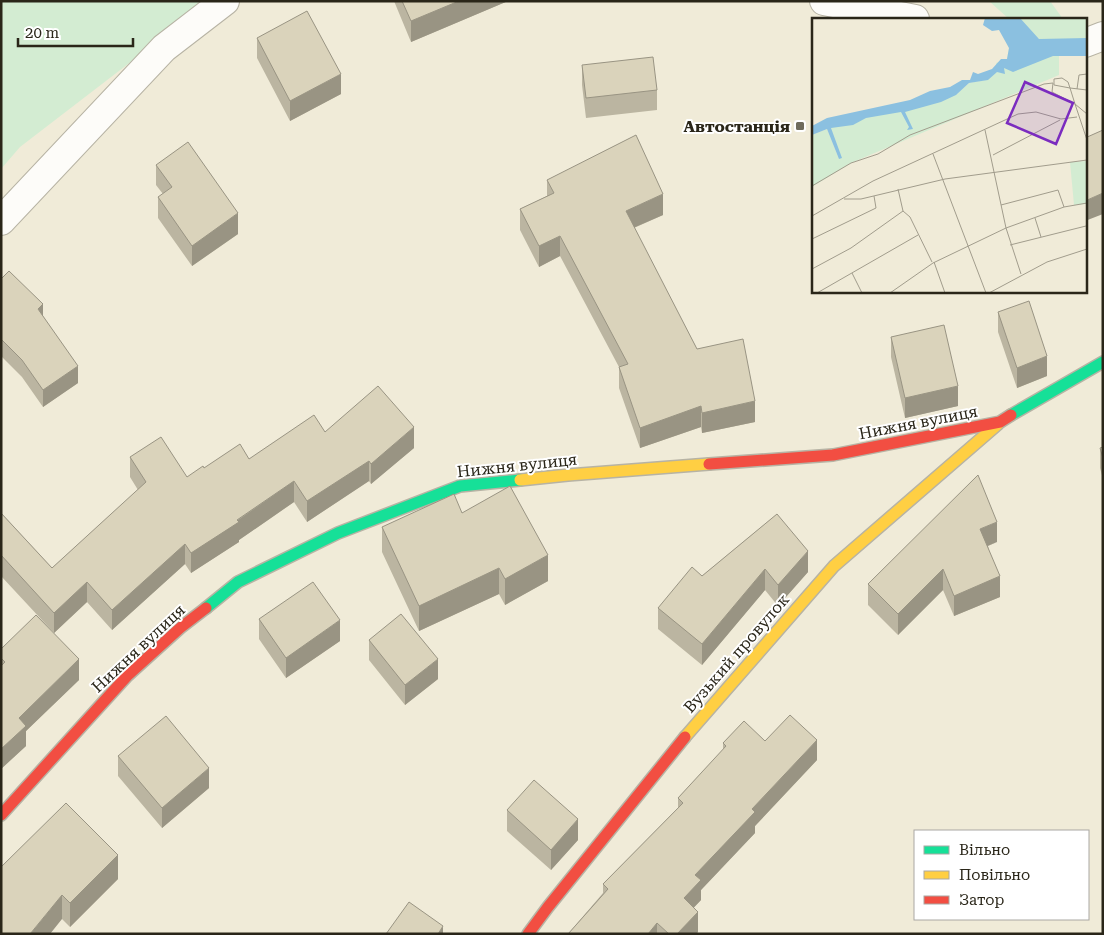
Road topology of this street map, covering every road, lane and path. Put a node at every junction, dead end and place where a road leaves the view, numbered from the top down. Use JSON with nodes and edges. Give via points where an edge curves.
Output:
{"nodes":[{"id":1,"x":225,"y":1,"type":"edge"},
{"id":2,"x":824,"y":1,"type":"edge"},
{"id":3,"x":910,"y":18,"type":"edge"},
{"id":4,"x":1103,"y":36,"type":"edge"},
{"id":5,"x":1086,"y":43,"type":"edge"},
{"id":6,"x":1,"y":221,"type":"edge"},
{"id":7,"x":1103,"y":362,"type":"edge"},
{"id":8,"x":1000,"y":422,"type":"junction"},
{"id":9,"x":1,"y":815,"type":"edge"},
{"id":10,"x":528,"y":934,"type":"edge"}],
"edges":[{"from":1,"to":6,"type":"street","via":[[164,48]]},
{"from":2,"to":3,"type":"street"},
{"from":4,"to":5,"type":"street"},
{"from":7,"to":8,"type":"street","name":"Нижня вулиця"},
{"from":8,"to":9,"type":"street","name":"Нижня вулиця","via":[[833,456],[460,486],[338,533],[238,582],[180,628],[127,676]]},
{"from":8,"to":10,"type":"street","name":"Вузький провулок","via":[[834,566],[688,732]]}]}
